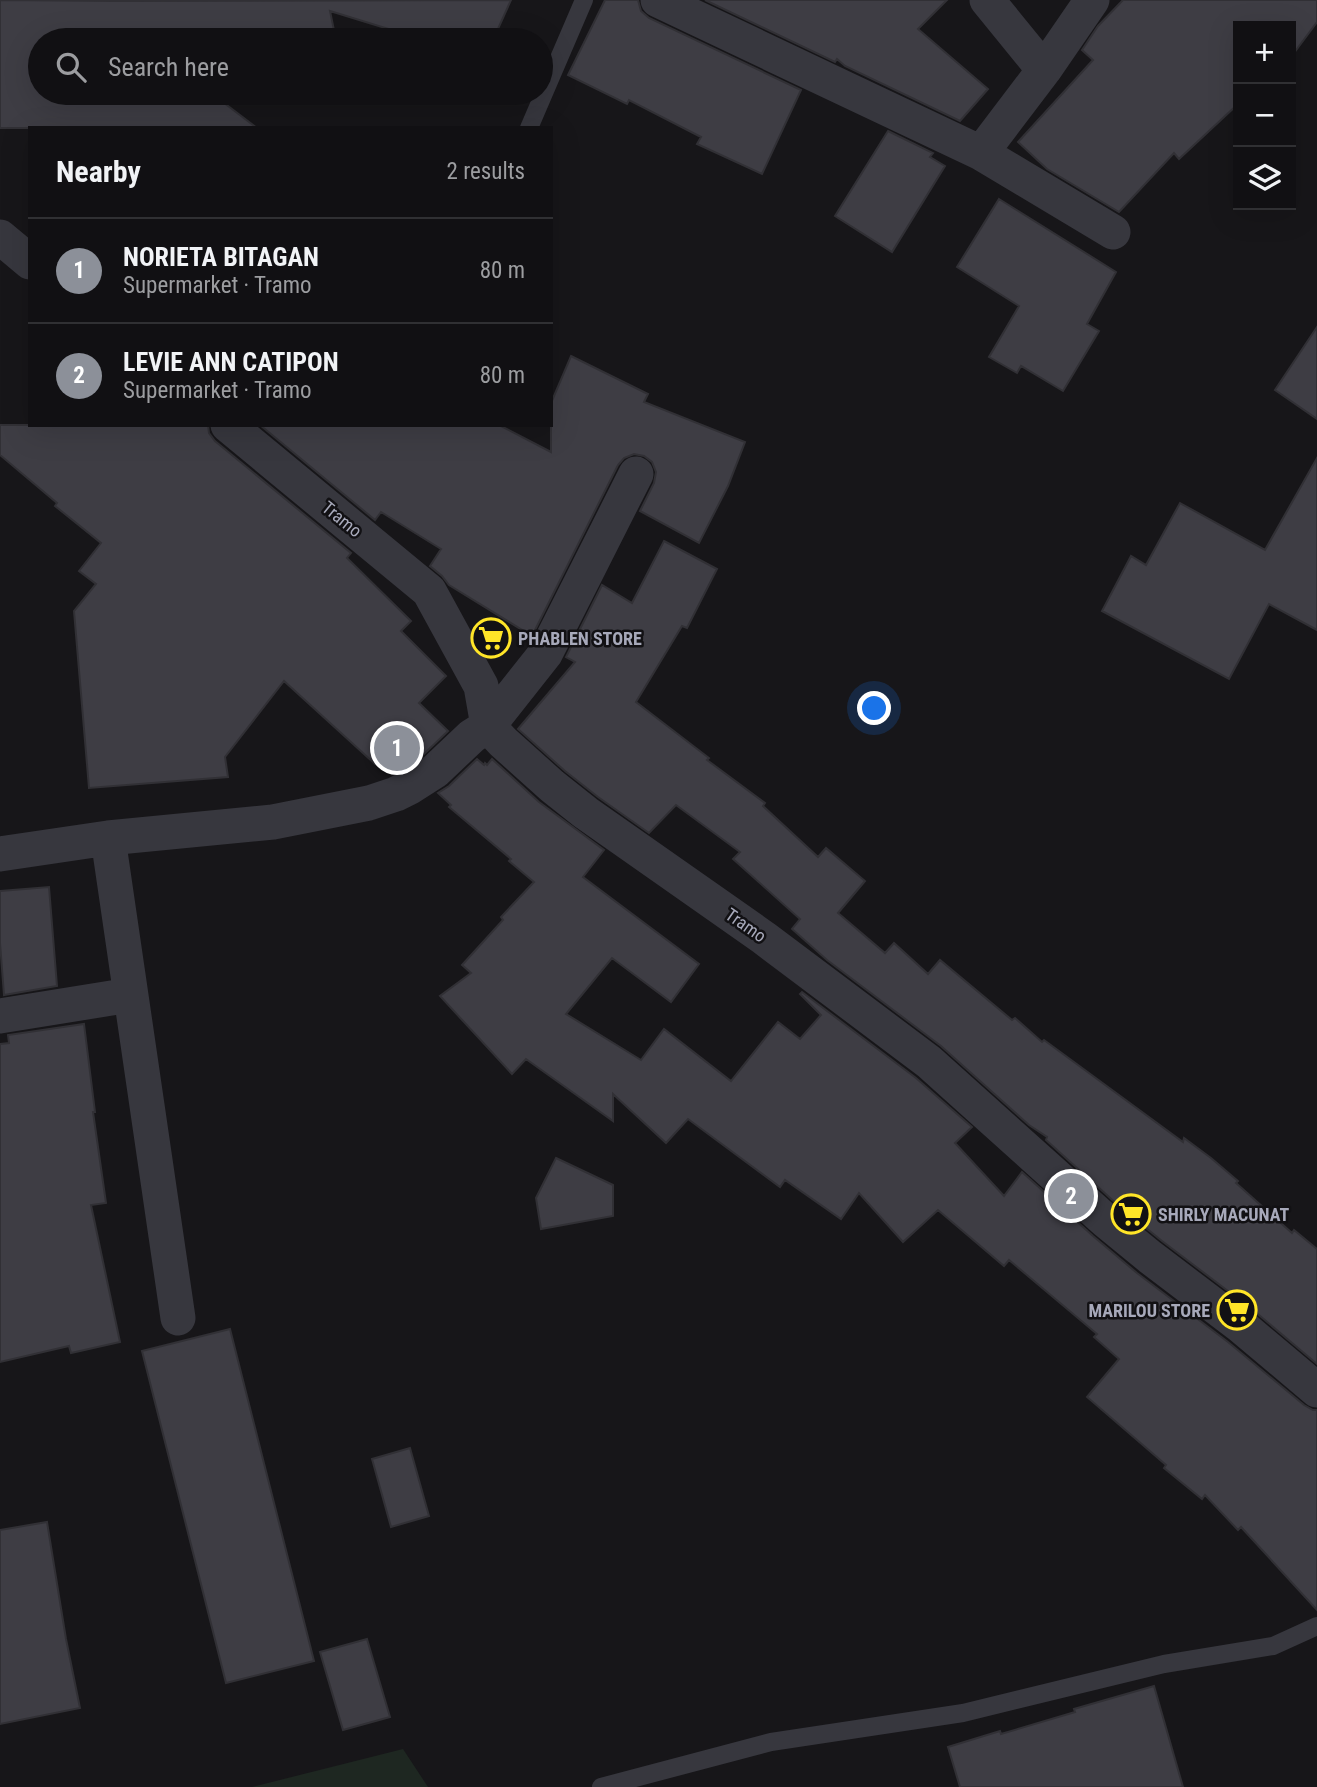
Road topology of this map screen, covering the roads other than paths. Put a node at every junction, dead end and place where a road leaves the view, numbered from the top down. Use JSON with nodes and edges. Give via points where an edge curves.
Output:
{"nodes":[{"id":1,"x":584,"y":0,"type":"edge"},
{"id":2,"x":658,"y":0,"type":"edge"},
{"id":3,"x":987,"y":0,"type":"edge"},
{"id":4,"x":1092,"y":0,"type":"edge"},
{"id":5,"x":1044,"y":69,"type":"junction"},
{"id":6,"x":553,"y":72,"type":"edge"},
{"id":7,"x":539,"y":105,"type":"edge"},
{"id":8,"x":530,"y":126,"type":"edge"},
{"id":9,"x":981,"y":153,"type":"junction"},
{"id":10,"x":1113,"y":232,"type":"dead end"},
{"id":11,"x":0,"y":237,"type":"edge"},
{"id":12,"x":28,"y":260,"type":"edge"},
{"id":13,"x":230,"y":427,"type":"edge"},
{"id":14,"x":636,"y":474,"type":"dead end"},
{"id":15,"x":488,"y":726,"type":"junction"},
{"id":16,"x":108,"y":838,"type":"junction"},
{"id":17,"x":0,"y":854,"type":"edge"},
{"id":18,"x":131,"y":995,"type":"junction"},
{"id":19,"x":0,"y":1016,"type":"edge"},
{"id":20,"x":178,"y":1318,"type":"dead end"},
{"id":21,"x":1317,"y":1390,"type":"edge"},
{"id":22,"x":1317,"y":1626,"type":"edge"},
{"id":23,"x":601,"y":1787,"type":"edge"}],
"edges":[{"from":1,"to":6,"type":"lane"},
{"from":2,"to":9,"type":"street"},
{"from":3,"to":5,"type":"street"},
{"from":4,"to":5,"type":"street"},
{"from":5,"to":9,"type":"street"},
{"from":7,"to":8,"type":"lane"},
{"from":9,"to":10,"type":"street"},
{"from":11,"to":12,"type":"street"},
{"from":13,"to":15,"type":"street","name":"Tramo","via":[[429,590],[481,686]]},
{"from":14,"to":15,"type":"street","via":[[545,654]]},
{"from":15,"to":16,"type":"street","via":[[435,771],[396,794],[369,803],[273,822]]},
{"from":15,"to":21,"type":"street","name":"Tramo","via":[[586,813],[929,1062],[1106,1221]]},
{"from":16,"to":17,"type":"street"},
{"from":16,"to":18,"type":"street"},
{"from":18,"to":19,"type":"street"},
{"from":18,"to":20,"type":"street"},
{"from":22,"to":23,"type":"lane","via":[[1273,1646],[1164,1664],[963,1713],[771,1742]]}]}
